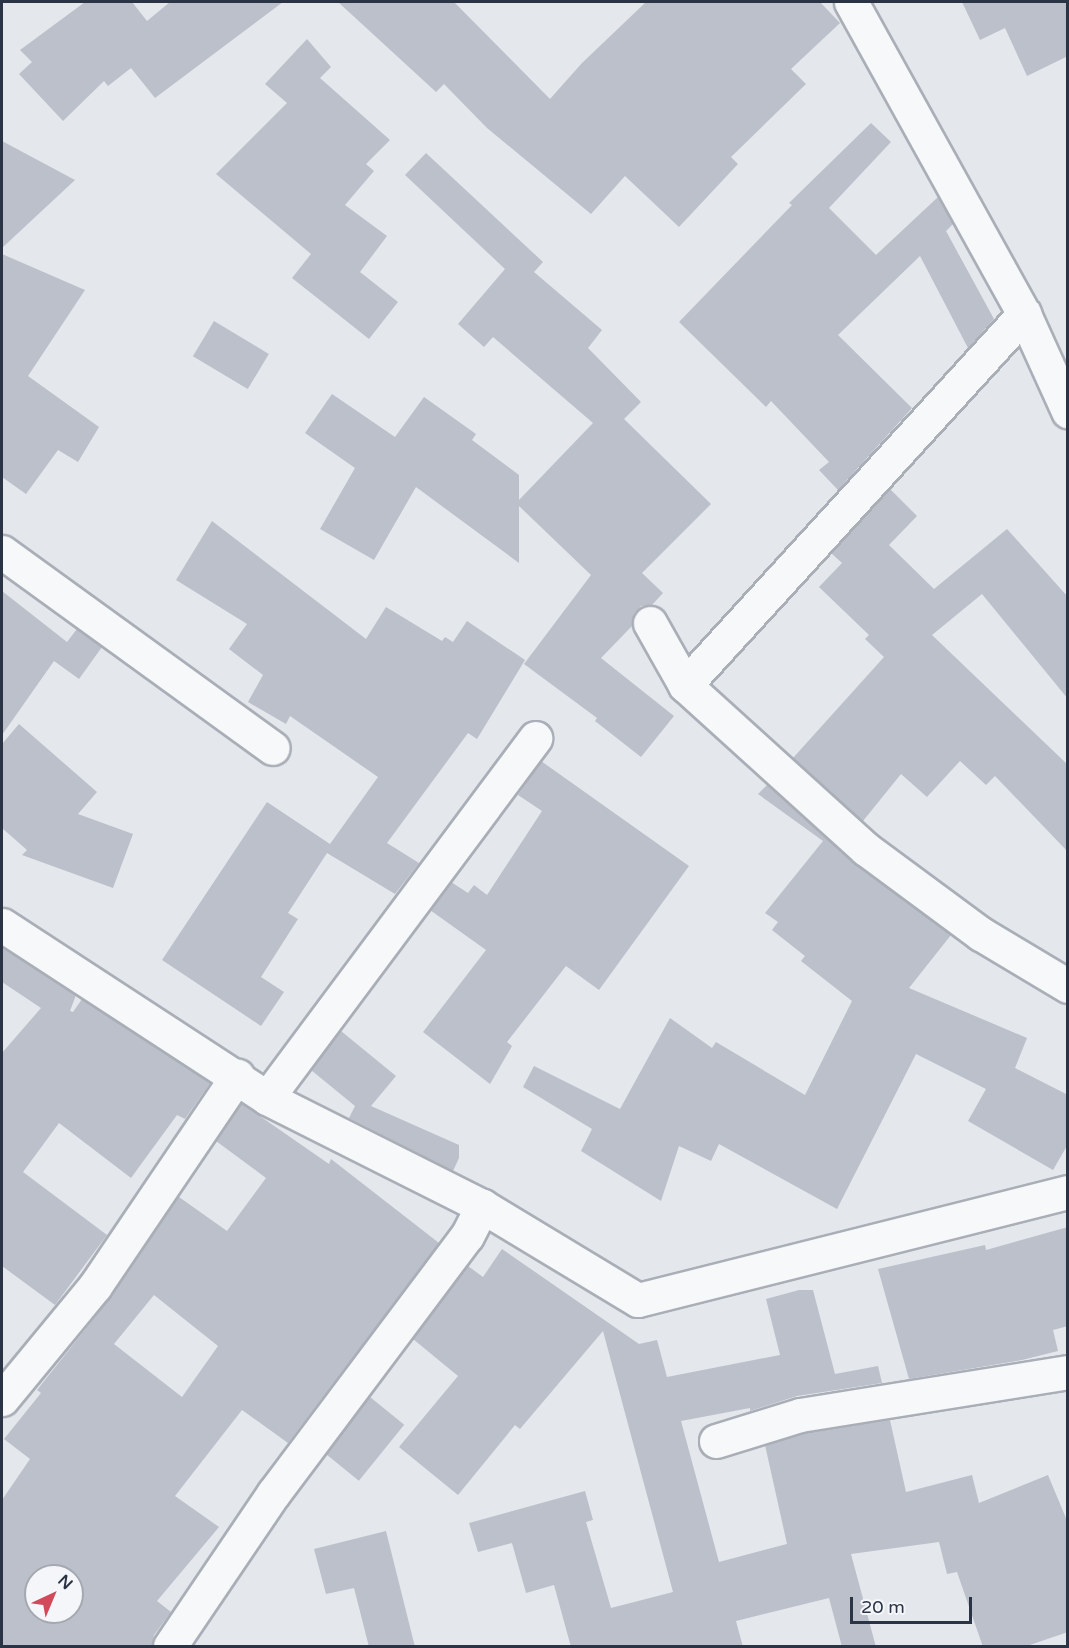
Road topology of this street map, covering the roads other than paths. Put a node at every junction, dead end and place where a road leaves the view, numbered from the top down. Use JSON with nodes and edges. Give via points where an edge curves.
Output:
{"nodes":[{"id":1,"x":851,"y":2,"type":"edge"},
{"id":2,"x":1024,"y":314,"type":"junction"},
{"id":3,"x":1068,"y":411,"type":"edge"},
{"id":4,"x":2,"y":552,"type":"edge"},
{"id":5,"x":650,"y":623,"type":"dead end"},
{"id":6,"x":685,"y":685,"type":"junction"},
{"id":7,"x":535,"y":738,"type":"dead end"},
{"id":8,"x":273,"y":748,"type":"dead end"},
{"id":9,"x":2,"y":926,"type":"edge"},
{"id":10,"x":1068,"y":986,"type":"edge"},
{"id":11,"x":237,"y":1076,"type":"junction"},
{"id":12,"x":267,"y":1098,"type":"junction"},
{"id":13,"x":1068,"y":1192,"type":"edge"},
{"id":14,"x":482,"y":1206,"type":"junction"},
{"id":15,"x":1068,"y":1372,"type":"edge"},
{"id":16,"x":2,"y":1399,"type":"edge"},
{"id":17,"x":716,"y":1441,"type":"dead end"},
{"id":18,"x":170,"y":1647,"type":"edge"}],
"edges":[{"from":1,"to":2,"type":"street"},
{"from":2,"to":3,"type":"street"},
{"from":2,"to":6,"type":"street"},
{"from":4,"to":8,"type":"street"},
{"from":5,"to":6,"type":"street"},
{"from":6,"to":10,"type":"street","via":[[866,849],[981,934]]},
{"from":7,"to":12,"type":"street"},
{"from":9,"to":11,"type":"street"},
{"from":11,"to":12,"type":"street"},
{"from":11,"to":16,"type":"street","via":[[95,1286]]},
{"from":12,"to":14,"type":"street"},
{"from":13,"to":14,"type":"street","via":[[638,1300]]},
{"from":14,"to":18,"type":"street","via":[[467,1236],[273,1494]]},
{"from":15,"to":17,"type":"street","via":[[800,1415]]}]}
